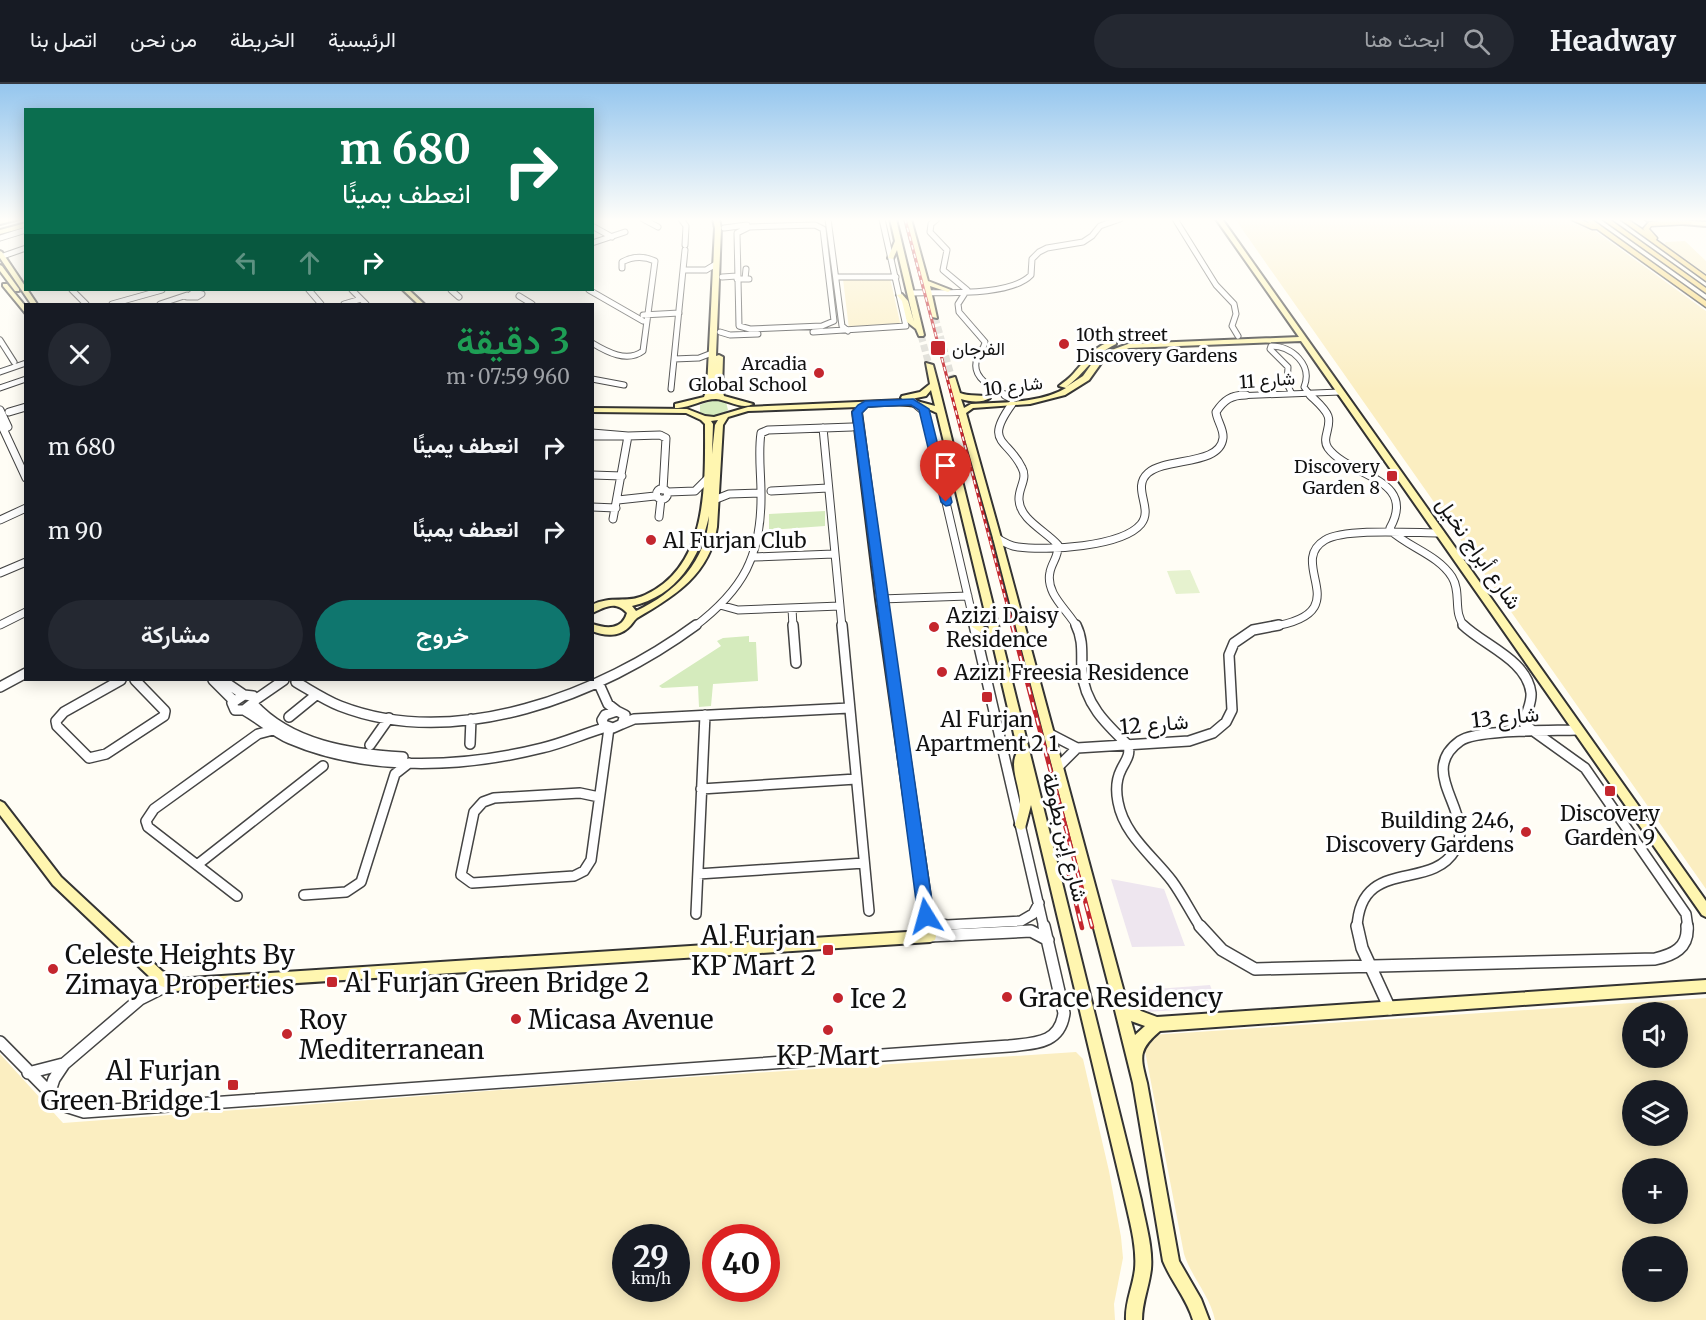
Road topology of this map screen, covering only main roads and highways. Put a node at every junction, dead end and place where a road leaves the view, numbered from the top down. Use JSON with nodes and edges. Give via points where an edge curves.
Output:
{"nodes":[{"id":1,"x":1667,"y":277,"type":"edge"},
{"id":2,"x":1688,"y":277,"type":"edge"},
{"id":3,"x":1690,"y":277,"type":"edge"},
{"id":4,"x":1706,"y":289,"type":"edge"},
{"id":5,"x":1706,"y":305,"type":"edge"}],
"edges":[{"from":1,"to":5,"type":"main road"},
{"from":2,"to":4,"type":"main road"},
{"from":3,"to":4,"type":"main road"}]}
